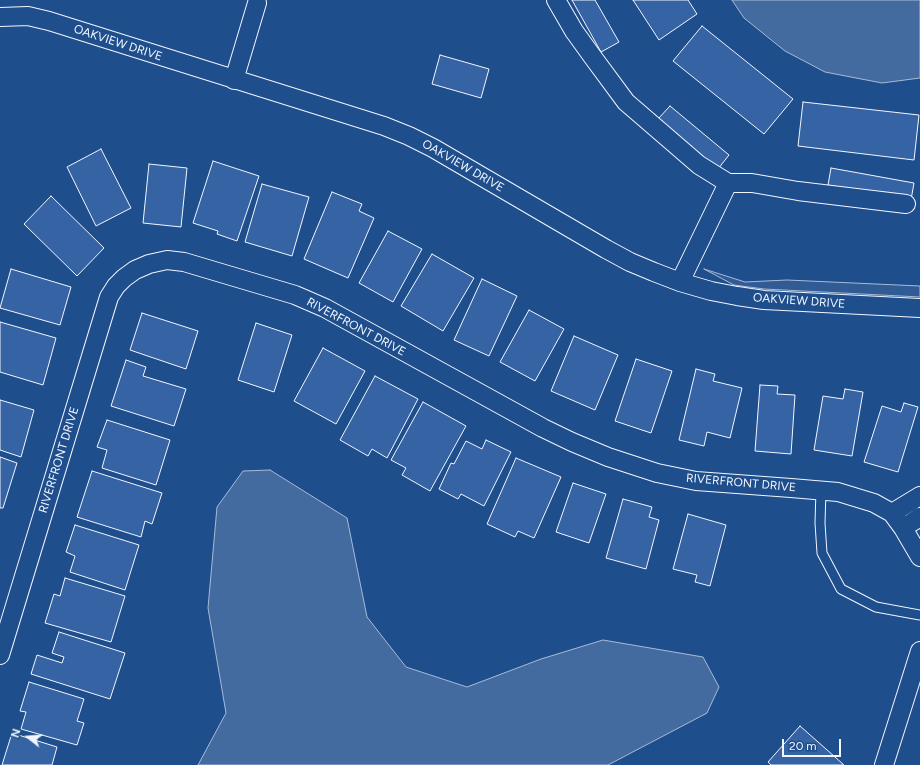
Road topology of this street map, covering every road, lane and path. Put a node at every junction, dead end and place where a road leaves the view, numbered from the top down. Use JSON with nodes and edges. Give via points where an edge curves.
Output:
{"nodes":[{"id":1,"x":556,"y":0,"type":"edge"},
{"id":2,"x":260,"y":1,"type":"edge"},
{"id":3,"x":0,"y":16,"type":"edge"},
{"id":4,"x":234,"y":80,"type":"junction"},
{"id":5,"x":728,"y":183,"type":"junction"},
{"id":6,"x":906,"y":204,"type":"dead end"},
{"id":7,"x":680,"y":282,"type":"junction"},
{"id":8,"x":920,"y":308,"type":"edge"},
{"id":9,"x":821,"y":490,"type":"junction"},
{"id":10,"x":920,"y":496,"type":"edge"},
{"id":11,"x":892,"y":513,"type":"junction"},
{"id":12,"x":920,"y":518,"type":"edge"},
{"id":13,"x":903,"y":528,"type":"junction"},
{"id":14,"x":919,"y":552,"type":"edge"},
{"id":15,"x":920,"y":616,"type":"edge"},
{"id":16,"x":920,"y":651,"type":"edge"},
{"id":17,"x":0,"y":656,"type":"edge"},
{"id":18,"x":884,"y":765,"type":"edge"}],
"edges":[{"from":1,"to":5,"type":"street","via":[[574,31],[626,102],[700,165]]},
{"from":2,"to":4,"type":"street"},
{"from":3,"to":4,"type":"street","name":"OAKVIEW DRIVE","via":[[28,16],[49,21]]},
{"from":4,"to":7,"type":"street","name":"OAKVIEW DRIVE","via":[[409,136],[630,262]]},
{"from":5,"to":6,"type":"street","via":[[752,183]]},
{"from":5,"to":7,"type":"street"},
{"from":7,"to":8,"type":"street","name":"OAKVIEW DRIVE","via":[[764,300]]},
{"from":9,"to":11,"type":"street","name":"RIVERFRONT DRIVE","via":[[874,502]]},
{"from":9,"to":15,"type":"lane","via":[[822,553],[841,588],[876,608]]},
{"from":9,"to":17,"type":"street","name":"RIVERFRONT DRIVE","via":[[696,481],[657,474],[608,457],[544,428],[325,308],[295,295],[184,262],[167,260],[135,270],[116,286],[109,297]]},
{"from":10,"to":11,"type":"street"},
{"from":11,"to":13,"type":"street","name":"RIVERFRONT DRIVE"},
{"from":12,"to":13,"type":"street"},
{"from":13,"to":14,"type":"street","name":"RIVERFRONT DRIVE"},
{"from":16,"to":18,"type":"street"}]}
